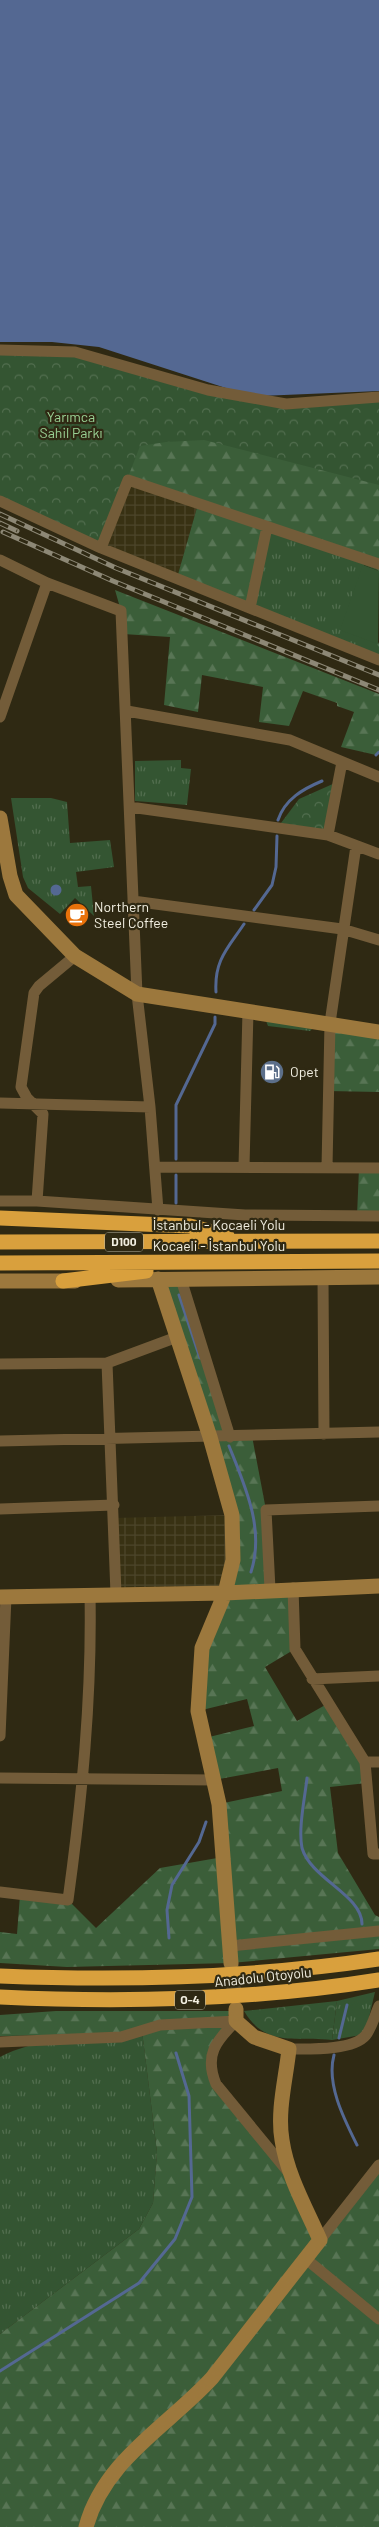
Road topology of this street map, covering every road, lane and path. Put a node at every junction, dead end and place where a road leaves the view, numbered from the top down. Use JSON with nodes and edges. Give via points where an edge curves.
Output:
{"nodes":[{"id":1,"x":0,"y":350,"type":"edge"},
{"id":2,"x":379,"y":397,"type":"edge"},
{"id":3,"x":0,"y":501,"type":"edge"},
{"id":4,"x":268,"y":527,"type":"junction"},
{"id":5,"x":100,"y":548,"type":"junction"},
{"id":6,"x":0,"y":560,"type":"edge"},
{"id":7,"x":379,"y":564,"type":"edge"},
{"id":8,"x":47,"y":583,"type":"junction"},
{"id":9,"x":250,"y":608,"type":"junction"},
{"id":10,"x":379,"y":660,"type":"edge"},
{"id":11,"x":127,"y":711,"type":"junction"},
{"id":12,"x":0,"y":716,"type":"edge"},
{"id":13,"x":342,"y":762,"type":"junction"},
{"id":14,"x":379,"y":777,"type":"edge"},
{"id":15,"x":130,"y":807,"type":"junction"},
{"id":16,"x":0,"y":818,"type":"edge"},
{"id":17,"x":328,"y":835,"type":"junction"},
{"id":18,"x":356,"y":846,"type":"junction"},
{"id":19,"x":379,"y":854,"type":"edge"},
{"id":20,"x":132,"y":901,"type":"junction"},
{"id":21,"x":342,"y":929,"type":"junction"},
{"id":22,"x":379,"y":940,"type":"edge"},
{"id":23,"x":75,"y":956,"type":"junction"},
{"id":24,"x":137,"y":994,"type":"junction"},
{"id":25,"x":248,"y":1011,"type":"junction"},
{"id":26,"x":330,"y":1023,"type":"junction"},
{"id":27,"x":379,"y":1032,"type":"edge"},
{"id":28,"x":0,"y":1103,"type":"edge"},
{"id":29,"x":35,"y":1104,"type":"junction"},
{"id":30,"x":150,"y":1107,"type":"junction"},
{"id":31,"x":244,"y":1166,"type":"junction"},
{"id":32,"x":155,"y":1167,"type":"junction"},
{"id":33,"x":327,"y":1167,"type":"junction"},
{"id":34,"x":379,"y":1168,"type":"edge"},
{"id":35,"x":0,"y":1201,"type":"edge"},
{"id":36,"x":37,"y":1201,"type":"junction"},
{"id":37,"x":158,"y":1210,"type":"junction"},
{"id":38,"x":379,"y":1216,"type":"edge"},
{"id":39,"x":0,"y":1218,"type":"edge"},
{"id":40,"x":248,"y":1241,"type":"junction"},
{"id":41,"x":379,"y":1241,"type":"edge"},
{"id":42,"x":0,"y":1242,"type":"edge"},
{"id":43,"x":379,"y":1261,"type":"edge"},
{"id":44,"x":222,"y":1262,"type":"junction"},
{"id":45,"x":0,"y":1263,"type":"edge"},
{"id":46,"x":379,"y":1277,"type":"edge"},
{"id":47,"x":323,"y":1278,"type":"junction"},
{"id":48,"x":158,"y":1279,"type":"junction"},
{"id":49,"x":181,"y":1279,"type":"junction"},
{"id":50,"x":0,"y":1281,"type":"edge"},
{"id":51,"x":62,"y":1281,"type":"junction"},
{"id":52,"x":177,"y":1337,"type":"junction"},
{"id":53,"x":107,"y":1363,"type":"junction"},
{"id":54,"x":0,"y":1364,"type":"edge"},
{"id":55,"x":379,"y":1432,"type":"edge"},
{"id":56,"x":324,"y":1434,"type":"junction"},
{"id":57,"x":230,"y":1436,"type":"junction"},
{"id":58,"x":210,"y":1437,"type":"junction"},
{"id":59,"x":112,"y":1440,"type":"junction"},
{"id":60,"x":0,"y":1441,"type":"edge"},
{"id":61,"x":114,"y":1505,"type":"junction"},
{"id":62,"x":379,"y":1506,"type":"edge"},
{"id":63,"x":0,"y":1509,"type":"edge"},
{"id":64,"x":379,"y":1586,"type":"edge"},
{"id":65,"x":293,"y":1588,"type":"junction"},
{"id":66,"x":270,"y":1590,"type":"junction"},
{"id":67,"x":225,"y":1592,"type":"junction"},
{"id":68,"x":90,"y":1594,"type":"junction"},
{"id":69,"x":116,"y":1594,"type":"junction"},
{"id":70,"x":3,"y":1597,"type":"edge"},
{"id":71,"x":379,"y":1676,"type":"edge"},
{"id":72,"x":312,"y":1679,"type":"junction"},
{"id":73,"x":0,"y":1736,"type":"edge"},
{"id":74,"x":365,"y":1762,"type":"junction"},
{"id":75,"x":379,"y":1762,"type":"edge"},
{"id":76,"x":0,"y":1778,"type":"edge"},
{"id":77,"x":84,"y":1780,"type":"junction"},
{"id":78,"x":214,"y":1780,"type":"junction"},
{"id":79,"x":379,"y":1854,"type":"edge"},
{"id":80,"x":0,"y":1892,"type":"edge"},
{"id":81,"x":379,"y":1931,"type":"edge"},
{"id":82,"x":230,"y":1946,"type":"junction"},
{"id":83,"x":379,"y":1959,"type":"edge"},
{"id":84,"x":231,"y":1963,"type":"tunnel mouth"},
{"id":85,"x":0,"y":1976,"type":"edge"},
{"id":86,"x":379,"y":1980,"type":"edge"},
{"id":87,"x":0,"y":1997,"type":"edge"},
{"id":88,"x":379,"y":2006,"type":"edge"},
{"id":89,"x":236,"y":2015,"type":"junction"},
{"id":90,"x":6,"y":2042,"type":"edge"},
{"id":91,"x":289,"y":2049,"type":"junction"},
{"id":92,"x":0,"y":2050,"type":"edge"},
{"id":93,"x":379,"y":2165,"type":"edge"},
{"id":94,"x":294,"y":2180,"type":"junction"},
{"id":95,"x":320,"y":2240,"type":"junction"},
{"id":96,"x":306,"y":2260,"type":"junction"},
{"id":97,"x":379,"y":2319,"type":"edge"},
{"id":98,"x":86,"y":2527,"type":"edge"}],
"edges":[{"from":1,"to":2,"type":"street","via":[[75,352],[208,390],[286,404]]},
{"from":3,"to":5,"type":"street"},
{"from":4,"to":5,"type":"street","via":[[128,480]]},
{"from":4,"to":7,"type":"street"},
{"from":4,"to":9,"type":"street"},
{"from":5,"to":9,"type":"street"},
{"from":6,"to":8,"type":"street"},
{"from":8,"to":11,"type":"street","via":[[121,610]]},
{"from":8,"to":12,"type":"street"},
{"from":9,"to":10,"type":"street"},
{"from":11,"to":13,"type":"street","via":[[290,740]]},
{"from":11,"to":15,"type":"street"},
{"from":13,"to":14,"type":"street"},
{"from":13,"to":17,"type":"street"},
{"from":15,"to":17,"type":"street"},
{"from":15,"to":20,"type":"street"},
{"from":16,"to":23,"type":"street","via":[[16,895]]},
{"from":17,"to":18,"type":"street"},
{"from":18,"to":19,"type":"street"},
{"from":18,"to":21,"type":"street"},
{"from":20,"to":21,"type":"street"},
{"from":20,"to":24,"type":"street"},
{"from":21,"to":22,"type":"street"},
{"from":21,"to":26,"type":"street"},
{"from":23,"to":24,"type":"street"},
{"from":23,"to":29,"type":"street","via":[[34,993],[21,1087]]},
{"from":24,"to":25,"type":"street"},
{"from":24,"to":30,"type":"street"},
{"from":25,"to":26,"type":"street"},
{"from":25,"to":31,"type":"street"},
{"from":26,"to":27,"type":"street"},
{"from":26,"to":33,"type":"street"},
{"from":28,"to":29,"type":"street"},
{"from":29,"to":30,"type":"street"},
{"from":29,"to":36,"type":"street","via":[[43,1114]]},
{"from":30,"to":32,"type":"street"},
{"from":31,"to":32,"type":"street"},
{"from":31,"to":33,"type":"street"},
{"from":32,"to":37,"type":"street"},
{"from":33,"to":34,"type":"street"},
{"from":35,"to":36,"type":"street"},
{"from":36,"to":37,"type":"street"},
{"from":37,"to":38,"type":"street","via":[[245,1215]]},
{"from":39,"to":40,"type":"highway","via":[[190,1226]]},
{"from":40,"to":41,"type":"highway","name":"İstanbul - Kocaeli Yolu","number":"D100"},
{"from":40,"to":42,"type":"highway","name":"İstanbul - Kocaeli Yolu","number":"D100"},
{"from":43,"to":44,"type":"highway","name":"Kocaeli - İstanbul Yolu","number":"D100"},
{"from":44,"to":45,"type":"highway","name":"Kocaeli - İstanbul Yolu","number":"D100"},
{"from":44,"to":51,"type":"highway"},
{"from":46,"to":47,"type":"street"},
{"from":47,"to":49,"type":"street"},
{"from":47,"to":56,"type":"street"},
{"from":48,"to":49,"type":"street"},
{"from":48,"to":51,"type":"street"},
{"from":48,"to":52,"type":"street"},
{"from":49,"to":57,"type":"street"},
{"from":50,"to":51,"type":"street"},
{"from":52,"to":53,"type":"street"},
{"from":52,"to":58,"type":"street"},
{"from":53,"to":54,"type":"street"},
{"from":53,"to":59,"type":"street"},
{"from":55,"to":56,"type":"street"},
{"from":56,"to":57,"type":"street"},
{"from":57,"to":58,"type":"street"},
{"from":58,"to":59,"type":"street"},
{"from":58,"to":67,"type":"street","via":[[232,1515],[233,1560]]},
{"from":59,"to":60,"type":"street"},
{"from":59,"to":61,"type":"street"},
{"from":61,"to":63,"type":"street"},
{"from":61,"to":69,"type":"street"},
{"from":62,"to":66,"type":"street","via":[[266,1510]]},
{"from":64,"to":65,"type":"street"},
{"from":65,"to":66,"type":"street"},
{"from":65,"to":72,"type":"street","via":[[295,1650]]},
{"from":66,"to":67,"type":"street"},
{"from":67,"to":69,"type":"street"},
{"from":67,"to":78,"type":"street","via":[[202,1648],[198,1711]]},
{"from":68,"to":69,"type":"street"},
{"from":68,"to":70,"type":"street"},
{"from":68,"to":77,"type":"street","via":[[91,1657]]},
{"from":70,"to":73,"type":"street"},
{"from":71,"to":72,"type":"street"},
{"from":72,"to":74,"type":"street"},
{"from":74,"to":75,"type":"street"},
{"from":74,"to":79,"type":"street","via":[[373,1854]]},
{"from":76,"to":77,"type":"street"},
{"from":77,"to":78,"type":"street"},
{"from":77,"to":80,"type":"street","via":[[68,1900]]},
{"from":78,"to":82,"type":"street","via":[[219,1804]]},
{"from":81,"to":82,"type":"street"},
{"from":82,"to":84,"type":"street"},
{"from":83,"to":85,"type":"highway","name":"Anadolu Otoyolu","number":"O-4","via":[[193,1976]]},
{"from":86,"to":87,"type":"highway","name":"Anadolu Otoyolu","number":"O-4","via":[[202,2000]]},
{"from":88,"to":91,"type":"street","via":[[368,2032],[360,2040],[331,2048]]},
{"from":89,"to":90,"type":"street","via":[[160,2025],[121,2037]]},
{"from":89,"to":91,"type":"street","via":[[260,2039]]},
{"from":89,"to":94,"type":"street","via":[[213,2050],[212,2075]]},
{"from":90,"to":92,"type":"street"},
{"from":91,"to":94,"type":"street","via":[[281,2128],[284,2151]]},
{"from":93,"to":95,"type":"street"},
{"from":94,"to":95,"type":"street"},
{"from":95,"to":96,"type":"street"},
{"from":96,"to":97,"type":"street"},
{"from":96,"to":98,"type":"street","via":[[195,2397],[117,2467],[101,2490]]}]}
